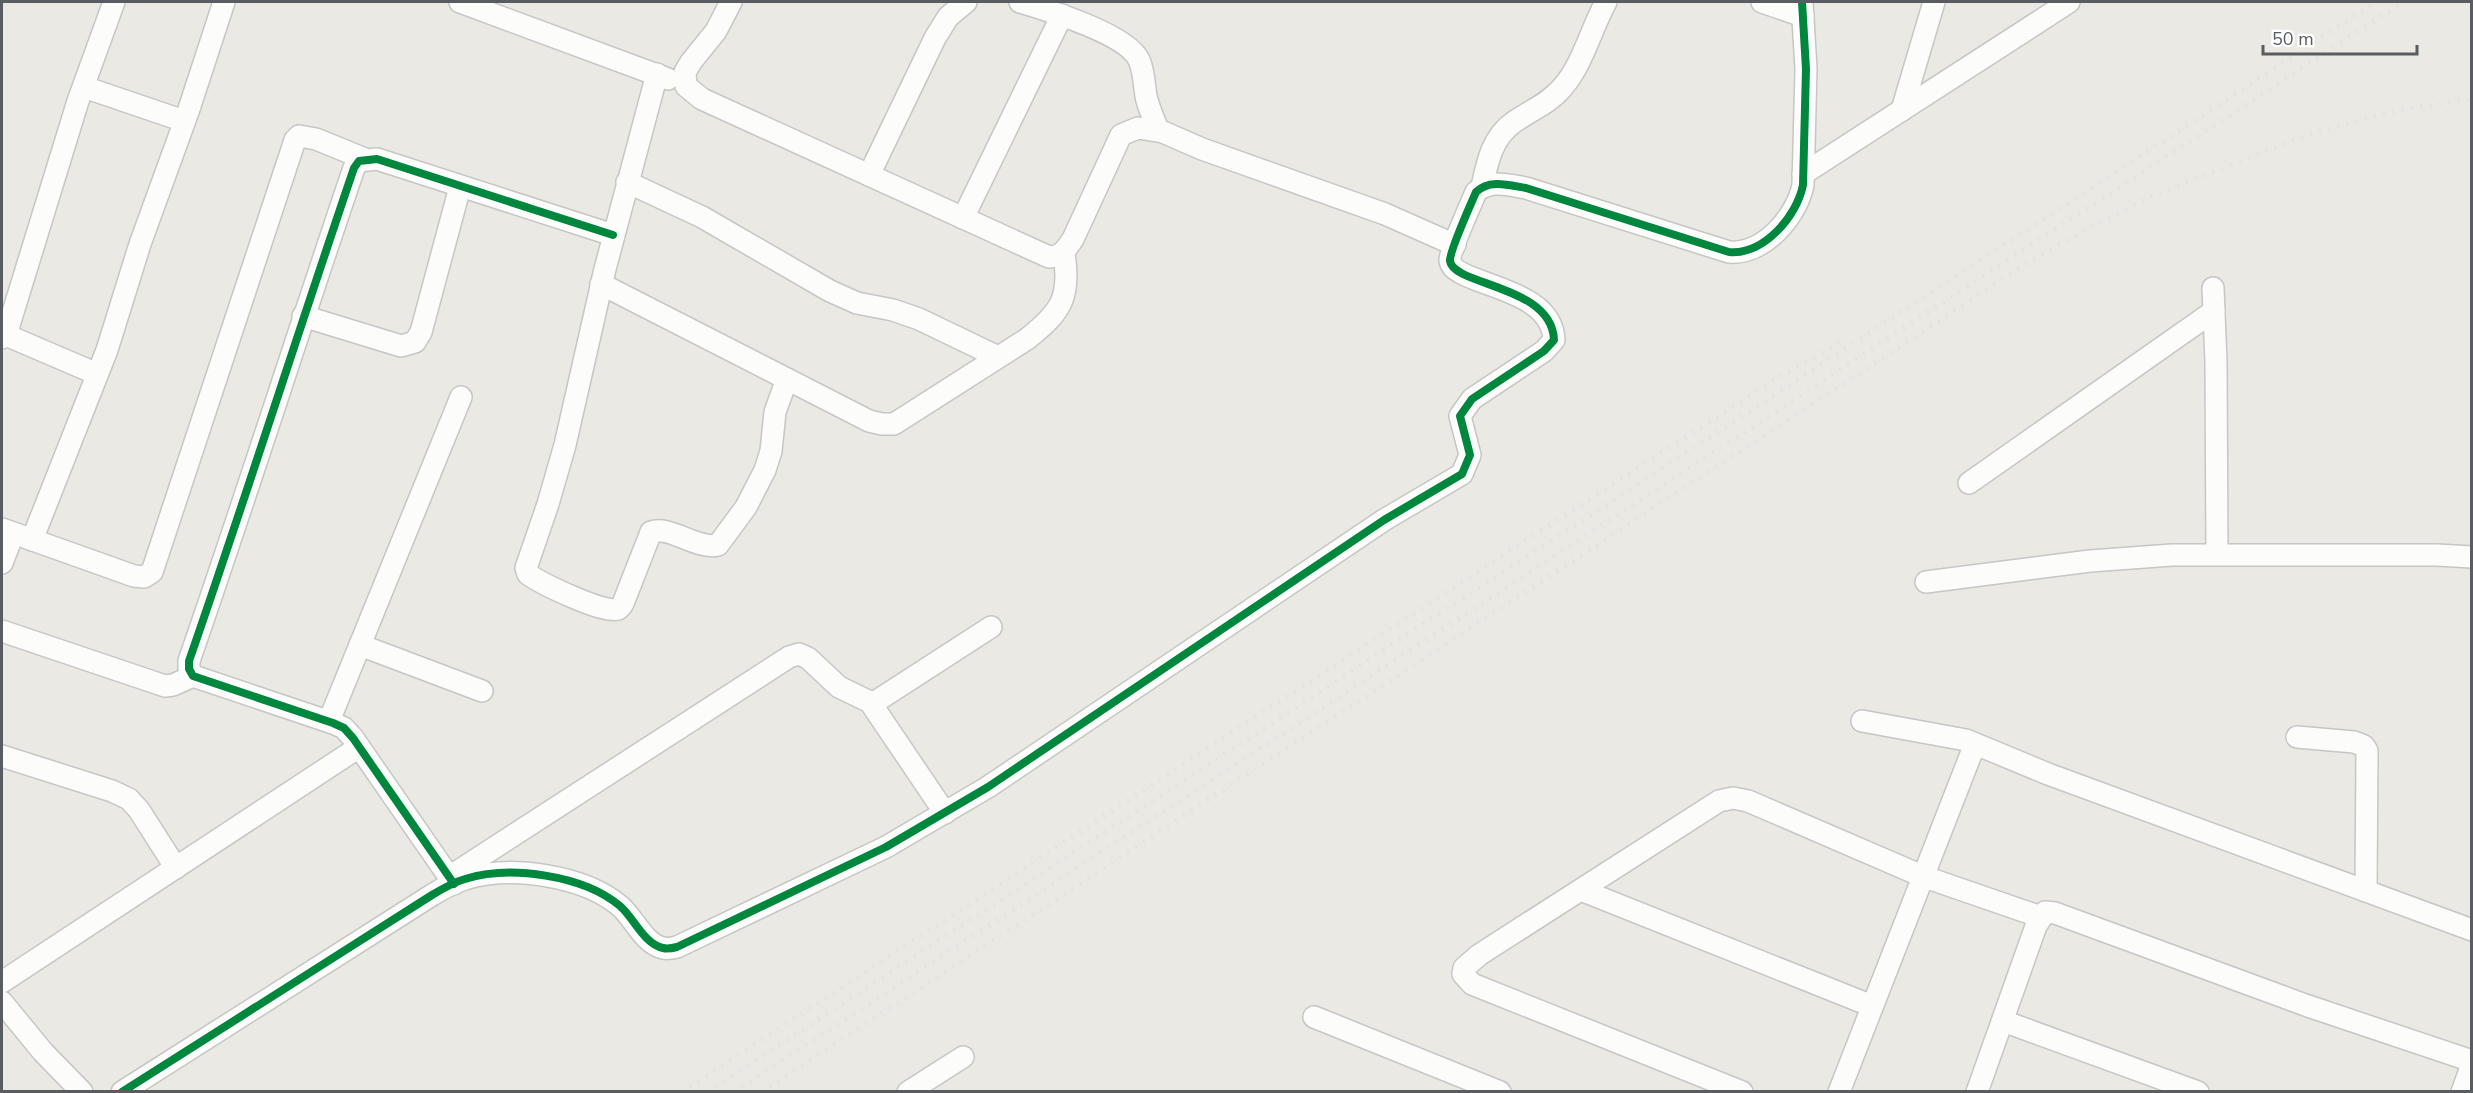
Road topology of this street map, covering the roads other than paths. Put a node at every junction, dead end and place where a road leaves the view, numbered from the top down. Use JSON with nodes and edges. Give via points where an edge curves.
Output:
{"nodes":[{"id":1,"x":114,"y":2,"type":"edge"},
{"id":2,"x":224,"y":2,"type":"edge"},
{"id":3,"x":460,"y":2,"type":"edge"},
{"id":4,"x":731,"y":2,"type":"edge"},
{"id":5,"x":966,"y":2,"type":"edge"},
{"id":6,"x":1020,"y":2,"type":"edge"},
{"id":7,"x":1606,"y":2,"type":"edge"},
{"id":8,"x":1762,"y":2,"type":"edge"},
{"id":9,"x":1934,"y":2,"type":"edge"},
{"id":10,"x":2069,"y":2,"type":"edge"},
{"id":11,"x":1803,"y":9,"type":"edge"},
{"id":12,"x":2042,"y":11,"type":"edge"},
{"id":13,"x":1062,"y":15,"type":"junction"},
{"id":14,"x":657,"y":75,"type":"junction"},
{"id":15,"x":686,"y":86,"type":"junction"},
{"id":16,"x":84,"y":87,"type":"junction"},
{"id":17,"x":1902,"y":110,"type":"junction"},
{"id":18,"x":184,"y":121,"type":"junction"},
{"id":19,"x":1158,"y":130,"type":"junction"},
{"id":20,"x":366,"y":159,"type":"junction"},
{"id":21,"x":1803,"y":174,"type":"junction"},
{"id":22,"x":869,"y":175,"type":"junction"},
{"id":23,"x":627,"y":182,"type":"junction"},
{"id":24,"x":460,"y":187,"type":"junction"},
{"id":25,"x":1482,"y":187,"type":"junction"},
{"id":26,"x":963,"y":218,"type":"junction"},
{"id":27,"x":613,"y":235,"type":"junction"},
{"id":28,"x":1455,"y":245,"type":"junction"},
{"id":29,"x":1064,"y":253,"type":"junction"},
{"id":30,"x":601,"y":284,"type":"junction"},
{"id":31,"x":2213,"y":288,"type":"dead end"},
{"id":32,"x":2214,"y":311,"type":"junction"},
{"id":33,"x":303,"y":316,"type":"junction"},
{"id":34,"x":4,"y":337,"type":"edge"},
{"id":35,"x":998,"y":357,"type":"junction"},
{"id":36,"x":97,"y":374,"type":"junction"},
{"id":37,"x":787,"y":379,"type":"junction"},
{"id":38,"x":461,"y":398,"type":"dead end"},
{"id":39,"x":1969,"y":483,"type":"dead end"},
{"id":40,"x":16,"y":534,"type":"edge"},
{"id":41,"x":2217,"y":554,"type":"junction"},
{"id":42,"x":2472,"y":557,"type":"edge"},
{"id":43,"x":2,"y":562,"type":"edge"},
{"id":44,"x":1926,"y":582,"type":"dead end"},
{"id":45,"x":991,"y":627,"type":"dead end"},
{"id":46,"x":2,"y":631,"type":"edge"},
{"id":47,"x":360,"y":645,"type":"junction"},
{"id":48,"x":192,"y":676,"type":"junction"},
{"id":49,"x":482,"y":691,"type":"dead end"},
{"id":50,"x":872,"y":705,"type":"junction"},
{"id":51,"x":329,"y":721,"type":"junction"},
{"id":52,"x":1862,"y":721,"type":"dead end"},
{"id":53,"x":2297,"y":737,"type":"dead end"},
{"id":54,"x":1977,"y":745,"type":"junction"},
{"id":55,"x":359,"y":747,"type":"junction"},
{"id":56,"x":2,"y":756,"type":"edge"},
{"id":57,"x":945,"y":813,"type":"junction"},
{"id":58,"x":176,"y":868,"type":"junction"},
{"id":59,"x":1922,"y":876,"type":"junction"},
{"id":60,"x":452,"y":880,"type":"junction"},
{"id":61,"x":1581,"y":890,"type":"junction"},
{"id":62,"x":2366,"y":891,"type":"junction"},
{"id":63,"x":2041,"y":917,"type":"junction"},
{"id":64,"x":2472,"y":930,"type":"edge"},
{"id":65,"x":2,"y":982,"type":"edge"},
{"id":66,"x":2,"y":1002,"type":"edge"},
{"id":67,"x":1872,"y":1006,"type":"junction"},
{"id":68,"x":1314,"y":1017,"type":"dead end"},
{"id":69,"x":2003,"y":1021,"type":"junction"},
{"id":70,"x":963,"y":1057,"type":"dead end"},
{"id":71,"x":2472,"y":1063,"type":"edge"},
{"id":72,"x":82,"y":1092,"type":"edge"},
{"id":73,"x":122,"y":1092,"type":"edge"},
{"id":74,"x":908,"y":1092,"type":"edge"},
{"id":75,"x":1500,"y":1092,"type":"edge"},
{"id":76,"x":1742,"y":1092,"type":"edge"},
{"id":77,"x":1839,"y":1092,"type":"edge"},
{"id":78,"x":1977,"y":1092,"type":"edge"},
{"id":79,"x":2198,"y":1092,"type":"edge"},
{"id":80,"x":2462,"y":1092,"type":"edge"}],
"edges":[{"from":1,"to":16,"type":"street"},
{"from":2,"to":18,"type":"street"},
{"from":3,"to":14,"type":"street"},
{"from":4,"to":15,"type":"street","via":[[717,31],[685,72]]},
{"from":5,"to":22,"type":"street","via":[[948,16],[935,38]]},
{"from":6,"to":13,"type":"street"},
{"from":7,"to":25,"type":"street","via":[[1563,87],[1549,102],[1513,122],[1502,133],[1490,152]]},
{"from":8,"to":11,"type":"street"},
{"from":9,"to":17,"type":"street"},
{"from":10,"to":12,"type":"street"},
{"from":11,"to":21,"type":"street"},
{"from":12,"to":17,"type":"street"},
{"from":13,"to":19,"type":"street","via":[[1132,50],[1138,58]]},
{"from":13,"to":26,"type":"street"},
{"from":14,"to":15,"type":"street"},
{"from":14,"to":23,"type":"street"},
{"from":15,"to":22,"type":"street","via":[[702,99]]},
{"from":16,"to":18,"type":"street"},
{"from":16,"to":34,"type":"street"},
{"from":17,"to":21,"type":"street"},
{"from":18,"to":36,"type":"street"},
{"from":19,"to":28,"type":"street","via":[[1385,214]]},
{"from":19,"to":29,"type":"street","via":[[1138,128],[1121,135]]},
{"from":20,"to":24,"type":"street"},
{"from":20,"to":33,"type":"street","via":[[354,168]]},
{"from":20,"to":40,"type":"street","via":[[316,139],[299,136],[295,140],[152,572],[144,577],[134,576]]},
{"from":21,"to":25,"type":"street","via":[[1800,200],[1782,227],[1737,253],[1526,188],[1501,183]]},
{"from":22,"to":26,"type":"street"},
{"from":23,"to":27,"type":"street"},
{"from":23,"to":35,"type":"street","via":[[702,217],[830,291],[857,303],[919,319]]},
{"from":24,"to":27,"type":"street"},
{"from":24,"to":33,"type":"street","via":[[415,342],[401,346]]},
{"from":25,"to":28,"type":"street","via":[[1476,192]]},
{"from":26,"to":29,"type":"street","via":[[1049,257]]},
{"from":27,"to":30,"type":"street"},
{"from":28,"to":57,"type":"street","via":[[1449,259],[1455,270],[1526,298],[1548,321],[1554,340],[1463,408],[1460,421],[1470,455],[1462,474],[1384,520]]},
{"from":29,"to":35,"type":"street","via":[[1068,284],[1063,300],[1044,326]]},
{"from":30,"to":37,"type":"street"},
{"from":30,"to":37,"type":"street","via":[[565,445],[526,568],[533,578],[584,602],[615,610],[624,601],[651,532],[718,545],[746,507],[765,470],[775,412]]},
{"from":31,"to":32,"type":"street"},
{"from":32,"to":39,"type":"street"},
{"from":32,"to":41,"type":"street"},
{"from":33,"to":48,"type":"street","via":[[189,661]]},
{"from":34,"to":36,"type":"street"},
{"from":35,"to":37,"type":"street","via":[[894,424],[870,421]]},
{"from":36,"to":40,"type":"street"},
{"from":38,"to":47,"type":"street"},
{"from":40,"to":43,"type":"street"},
{"from":41,"to":42,"type":"street"},
{"from":41,"to":44,"type":"street","via":[[2090,561]]},
{"from":45,"to":50,"type":"street"},
{"from":46,"to":48,"type":"street","via":[[165,686]]},
{"from":47,"to":49,"type":"street"},
{"from":47,"to":51,"type":"street"},
{"from":48,"to":51,"type":"street"},
{"from":50,"to":57,"type":"street"},
{"from":50,"to":60,"type":"street","via":[[839,687],[808,658],[799,654],[789,657]]},
{"from":51,"to":55,"type":"street","via":[[344,728]]},
{"from":52,"to":54,"type":"street"},
{"from":53,"to":62,"type":"street","via":[[2354,742],[2367,751]]},
{"from":54,"to":59,"type":"street"},
{"from":54,"to":62,"type":"street"},
{"from":55,"to":58,"type":"street"},
{"from":55,"to":60,"type":"street"},
{"from":56,"to":58,"type":"street","via":[[129,799]]},
{"from":57,"to":60,"type":"street","via":[[869,855],[677,947],[663,949],[620,906],[590,889],[550,876],[504,871]]},
{"from":58,"to":65,"type":"street"},
{"from":59,"to":61,"type":"street","via":[[1748,801],[1732,798],[1719,801]]},
{"from":59,"to":63,"type":"street"},
{"from":59,"to":67,"type":"street"},
{"from":60,"to":73,"type":"street"},
{"from":61,"to":67,"type":"street"},
{"from":61,"to":76,"type":"street","via":[[1479,955],[1464,968],[1466,979]]},
{"from":62,"to":64,"type":"street"},
{"from":63,"to":69,"type":"street"},
{"from":63,"to":71,"type":"street","via":[[2045,912],[2055,913]]},
{"from":66,"to":72,"type":"street"},
{"from":67,"to":77,"type":"street"},
{"from":68,"to":75,"type":"street"},
{"from":69,"to":78,"type":"street"},
{"from":69,"to":79,"type":"street"},
{"from":70,"to":74,"type":"street"},
{"from":71,"to":80,"type":"street"}]}
